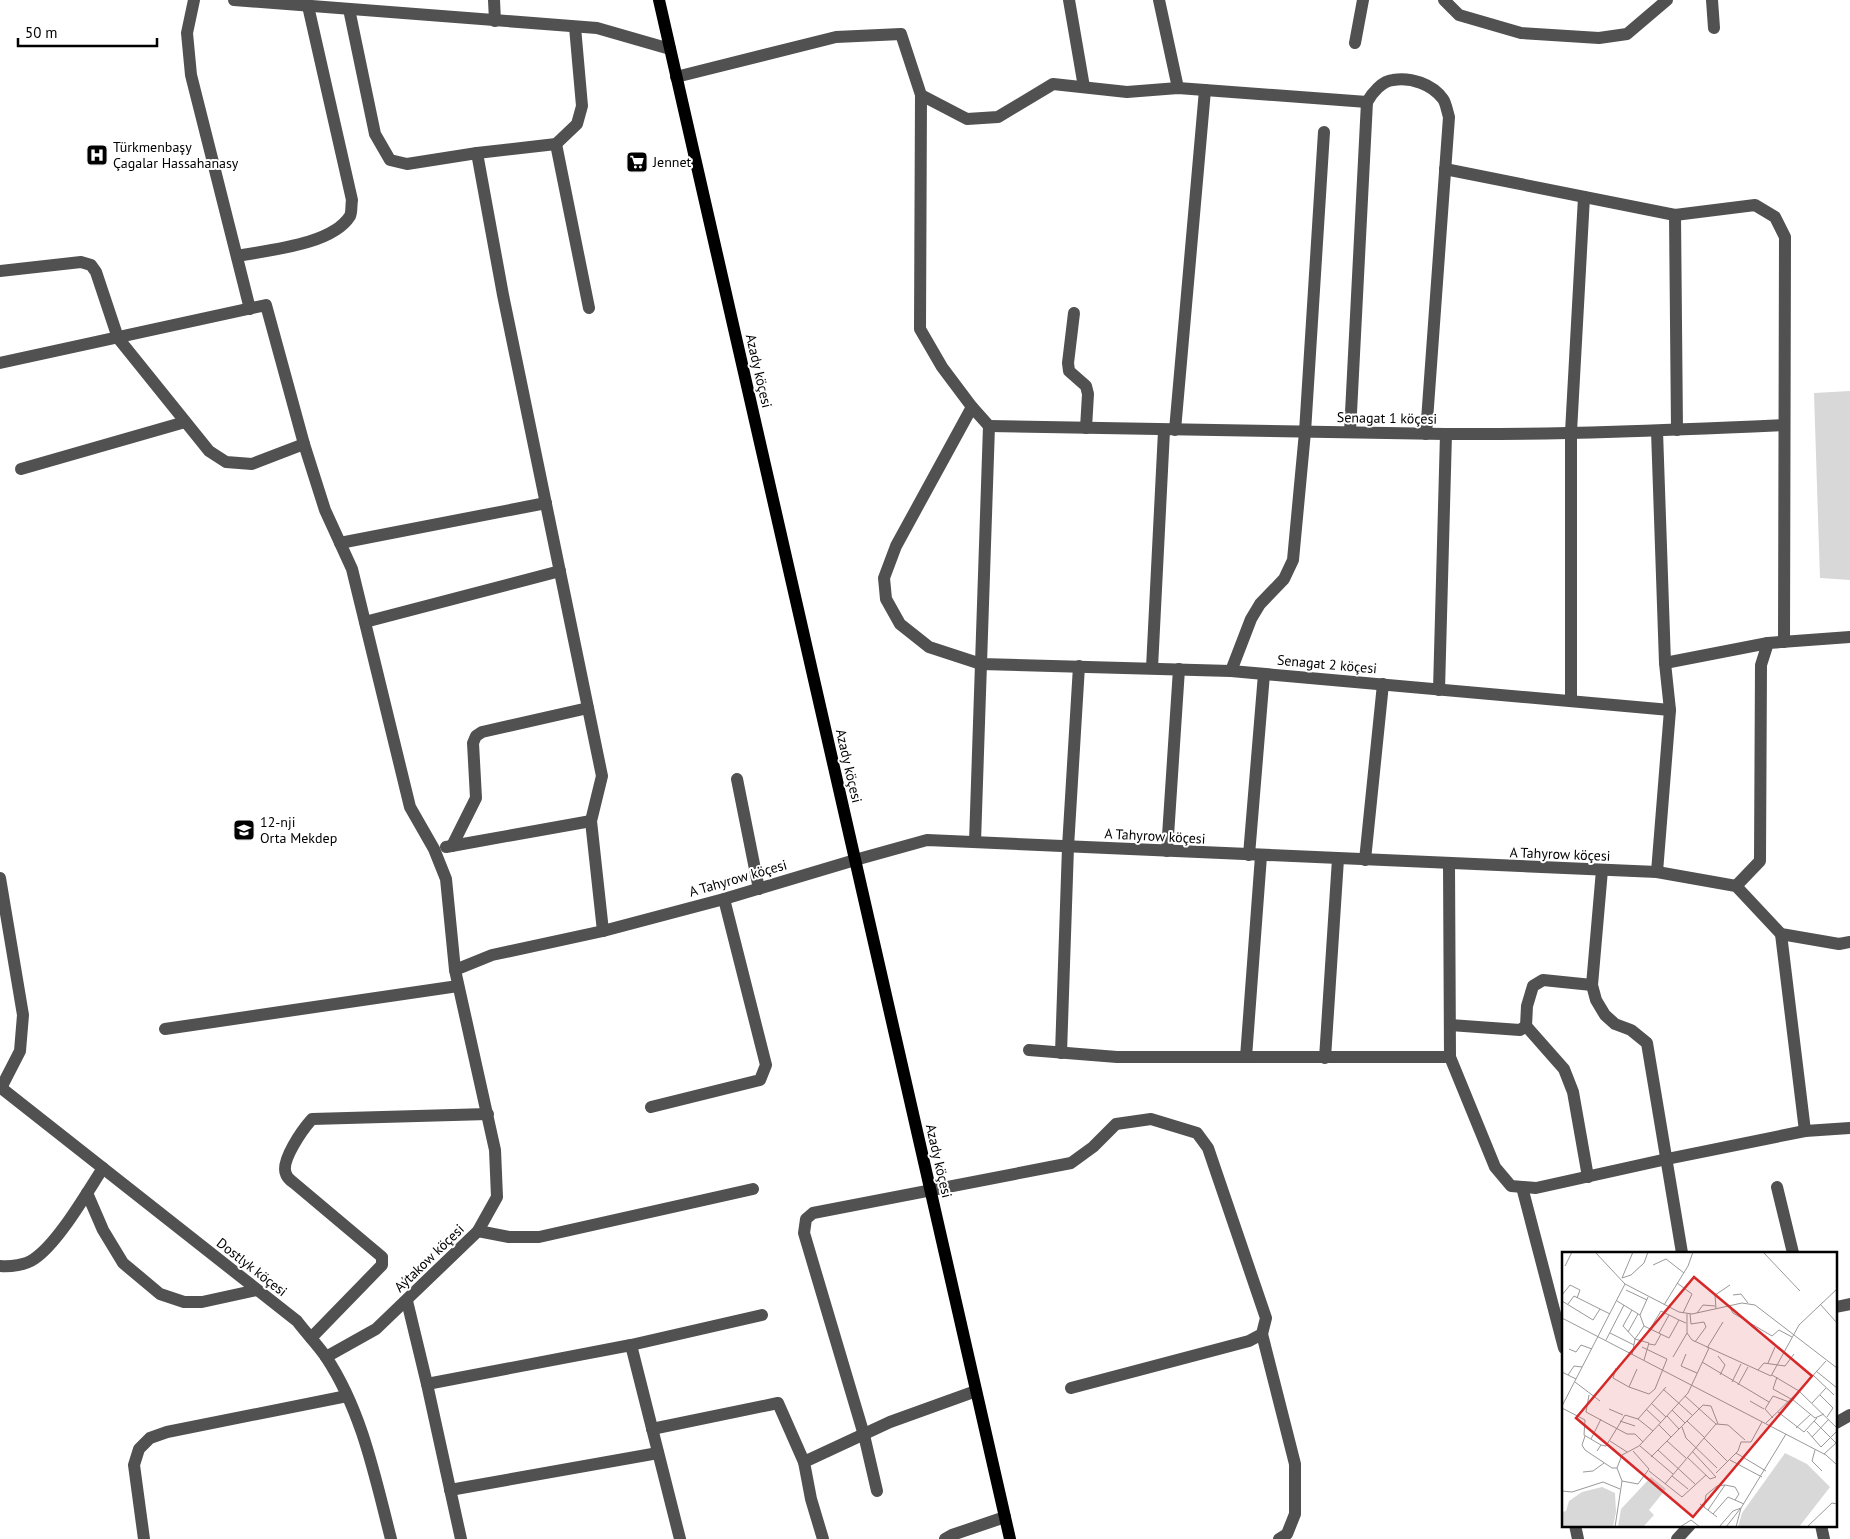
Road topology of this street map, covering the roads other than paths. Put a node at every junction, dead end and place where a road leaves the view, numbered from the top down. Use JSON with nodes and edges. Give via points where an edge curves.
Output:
{"nodes":[{"id":1,"x":194,"y":0,"type":"edge"},
{"id":2,"x":234,"y":0,"type":"edge"},
{"id":3,"x":494,"y":0,"type":"edge"},
{"id":4,"x":659,"y":0,"type":"edge"},
{"id":5,"x":1069,"y":0,"type":"edge"},
{"id":6,"x":1159,"y":0,"type":"edge"},
{"id":7,"x":1363,"y":0,"type":"edge"},
{"id":8,"x":1444,"y":0,"type":"edge"},
{"id":9,"x":1667,"y":0,"type":"edge"},
{"id":10,"x":1712,"y":0,"type":"edge"},
{"id":11,"x":306,"y":4,"type":"edge"},
{"id":12,"x":348,"y":9,"type":"junction"},
{"id":13,"x":495,"y":21,"type":"junction"},
{"id":14,"x":575,"y":27,"type":"junction"},
{"id":15,"x":1714,"y":28,"type":"dead end"},
{"id":16,"x":1354,"y":43,"type":"dead end"},
{"id":17,"x":670,"y":49,"type":"junction"},
{"id":18,"x":676,"y":77,"type":"junction"},
{"id":19,"x":1084,"y":87,"type":"junction"},
{"id":20,"x":1178,"y":88,"type":"junction"},
{"id":21,"x":1205,"y":90,"type":"junction"},
{"id":22,"x":921,"y":95,"type":"junction"},
{"id":23,"x":1367,"y":102,"type":"junction"},
{"id":24,"x":1324,"y":132,"type":"dead end"},
{"id":25,"x":556,"y":144,"type":"junction"},
{"id":26,"x":477,"y":152,"type":"junction"},
{"id":27,"x":1445,"y":169,"type":"junction"},
{"id":28,"x":1584,"y":197,"type":"junction"},
{"id":29,"x":1675,"y":215,"type":"junction"},
{"id":30,"x":237,"y":256,"type":"junction"},
{"id":31,"x":0,"y":271,"type":"edge"},
{"id":32,"x":589,"y":308,"type":"dead end"},
{"id":33,"x":250,"y":309,"type":"junction"},
{"id":34,"x":1074,"y":313,"type":"dead end"},
{"id":35,"x":118,"y":338,"type":"junction"},
{"id":36,"x":0,"y":363,"type":"edge"},
{"id":37,"x":972,"y":407,"type":"junction"},
{"id":38,"x":185,"y":422,"type":"junction"},
{"id":39,"x":1784,"y":425,"type":"junction"},
{"id":40,"x":989,"y":426,"type":"junction"},
{"id":41,"x":1086,"y":428,"type":"junction"},
{"id":42,"x":1170,"y":430,"type":"junction"},
{"id":43,"x":1657,"y":430,"type":"junction"},
{"id":44,"x":1677,"y":430,"type":"junction"},
{"id":45,"x":1305,"y":432,"type":"junction"},
{"id":46,"x":1350,"y":432,"type":"junction"},
{"id":47,"x":1571,"y":432,"type":"junction"},
{"id":48,"x":1426,"y":434,"type":"junction"},
{"id":49,"x":1446,"y":434,"type":"junction"},
{"id":50,"x":304,"y":444,"type":"junction"},
{"id":51,"x":21,"y":468,"type":"dead end"},
{"id":52,"x":546,"y":503,"type":"junction"},
{"id":53,"x":340,"y":542,"type":"junction"},
{"id":54,"x":560,"y":571,"type":"junction"},
{"id":55,"x":365,"y":622,"type":"junction"},
{"id":56,"x":1850,"y":637,"type":"edge"},
{"id":57,"x":1784,"y":642,"type":"junction"},
{"id":58,"x":1768,"y":644,"type":"junction"},
{"id":59,"x":1665,"y":663,"type":"junction"},
{"id":60,"x":981,"y":664,"type":"junction"},
{"id":61,"x":1079,"y":666,"type":"junction"},
{"id":62,"x":1152,"y":668,"type":"junction"},
{"id":63,"x":1179,"y":669,"type":"junction"},
{"id":64,"x":1231,"y":671,"type":"junction"},
{"id":65,"x":1264,"y":674,"type":"junction"},
{"id":66,"x":1383,"y":684,"type":"junction"},
{"id":67,"x":1439,"y":690,"type":"junction"},
{"id":68,"x":1570,"y":701,"type":"junction"},
{"id":69,"x":588,"y":708,"type":"junction"},
{"id":70,"x":1670,"y":710,"type":"junction"},
{"id":71,"x":737,"y":779,"type":"dead end"},
{"id":72,"x":591,"y":821,"type":"junction"},
{"id":73,"x":975,"y":842,"type":"junction"},
{"id":74,"x":452,"y":846,"type":"junction"},
{"id":75,"x":1068,"y":846,"type":"junction"},
{"id":76,"x":434,"y":849,"type":"junction"},
{"id":77,"x":1167,"y":851,"type":"junction"},
{"id":78,"x":1255,"y":855,"type":"junction"},
{"id":79,"x":1338,"y":859,"type":"junction"},
{"id":80,"x":855,"y":860,"type":"junction"},
{"id":81,"x":1365,"y":860,"type":"junction"},
{"id":82,"x":1448,"y":864,"type":"junction"},
{"id":83,"x":1602,"y":870,"type":"junction"},
{"id":84,"x":1657,"y":872,"type":"junction"},
{"id":85,"x":0,"y":878,"type":"edge"},
{"id":86,"x":1736,"y":886,"type":"junction"},
{"id":87,"x":759,"y":889,"type":"junction"},
{"id":88,"x":724,"y":899,"type":"junction"},
{"id":89,"x":603,"y":931,"type":"junction"},
{"id":90,"x":1781,"y":934,"type":"junction"},
{"id":91,"x":1850,"y":942,"type":"edge"},
{"id":92,"x":454,"y":970,"type":"junction"},
{"id":93,"x":1592,"y":985,"type":"junction"},
{"id":94,"x":458,"y":986,"type":"junction"},
{"id":95,"x":1450,"y":1025,"type":"junction"},
{"id":96,"x":1526,"y":1026,"type":"junction"},
{"id":97,"x":165,"y":1029,"type":"dead end"},
{"id":98,"x":1029,"y":1050,"type":"dead end"},
{"id":99,"x":1061,"y":1053,"type":"junction"},
{"id":100,"x":1246,"y":1057,"type":"junction"},
{"id":101,"x":1325,"y":1058,"type":"junction"},
{"id":102,"x":1450,"y":1058,"type":"junction"},
{"id":103,"x":1,"y":1088,"type":"edge"},
{"id":104,"x":651,"y":1106,"type":"dead end"},
{"id":105,"x":488,"y":1114,"type":"junction"},
{"id":106,"x":1850,"y":1128,"type":"edge"},
{"id":107,"x":1805,"y":1131,"type":"junction"},
{"id":108,"x":1667,"y":1159,"type":"junction"},
{"id":109,"x":103,"y":1168,"type":"junction"},
{"id":110,"x":1588,"y":1177,"type":"junction"},
{"id":111,"x":1522,"y":1187,"type":"junction"},
{"id":112,"x":1777,"y":1187,"type":"dead end"},
{"id":113,"x":753,"y":1189,"type":"dead end"},
{"id":114,"x":930,"y":1190,"type":"junction"},
{"id":115,"x":87,"y":1193,"type":"junction"},
{"id":116,"x":478,"y":1231,"type":"junction"},
{"id":117,"x":1682,"y":1252,"type":"edge"},
{"id":118,"x":1794,"y":1252,"type":"edge"},
{"id":119,"x":0,"y":1266,"type":"edge"},
{"id":120,"x":257,"y":1290,"type":"junction"},
{"id":121,"x":407,"y":1301,"type":"junction"},
{"id":122,"x":762,"y":1315,"type":"dead end"},
{"id":123,"x":1262,"y":1334,"type":"junction"},
{"id":124,"x":311,"y":1338,"type":"junction"},
{"id":125,"x":1562,"y":1340,"type":"edge"},
{"id":126,"x":631,"y":1345,"type":"junction"},
{"id":127,"x":326,"y":1357,"type":"junction"},
{"id":128,"x":427,"y":1384,"type":"junction"},
{"id":129,"x":1071,"y":1388,"type":"dead end"},
{"id":130,"x":976,"y":1391,"type":"junction"},
{"id":131,"x":347,"y":1396,"type":"junction"},
{"id":132,"x":1850,"y":1415,"type":"edge"},
{"id":133,"x":1838,"y":1422,"type":"edge"},
{"id":134,"x":652,"y":1429,"type":"junction"},
{"id":135,"x":864,"y":1435,"type":"junction"},
{"id":136,"x":658,"y":1453,"type":"junction"},
{"id":137,"x":804,"y":1462,"type":"junction"},
{"id":138,"x":450,"y":1490,"type":"junction"},
{"id":139,"x":878,"y":1492,"type":"dead end"},
{"id":140,"x":1005,"y":1517,"type":"junction"},
{"id":141,"x":1575,"y":1526,"type":"edge"},
{"id":142,"x":1689,"y":1526,"type":"edge"},
{"id":143,"x":1821,"y":1526,"type":"edge"},
{"id":144,"x":144,"y":1539,"type":"edge"},
{"id":145,"x":391,"y":1539,"type":"edge"},
{"id":146,"x":461,"y":1539,"type":"edge"},
{"id":147,"x":680,"y":1539,"type":"edge"},
{"id":148,"x":822,"y":1539,"type":"edge"},
{"id":149,"x":945,"y":1539,"type":"edge"},
{"id":150,"x":1010,"y":1539,"type":"edge"},
{"id":151,"x":1279,"y":1539,"type":"edge"},
{"id":152,"x":1578,"y":1539,"type":"edge"},
{"id":153,"x":1677,"y":1539,"type":"edge"},
{"id":154,"x":1824,"y":1539,"type":"edge"}],
"edges":[{"from":1,"to":30,"type":"street","via":[[187,33],[191,75]]},
{"from":2,"to":11,"type":"street"},
{"from":3,"to":13,"type":"street"},
{"from":4,"to":17,"type":"main road","name":"Azady köçesi"},
{"from":5,"to":19,"type":"street"},
{"from":6,"to":20,"type":"street"},
{"from":7,"to":16,"type":"street"},
{"from":8,"to":9,"type":"street","via":[[1460,15],[1521,33],[1599,38],[1627,34]]},
{"from":10,"to":15,"type":"street"},
{"from":11,"to":12,"type":"street"},
{"from":11,"to":30,"type":"street","via":[[352,200],[351,215],[317,240]]},
{"from":12,"to":13,"type":"street"},
{"from":12,"to":26,"type":"street","via":[[375,134],[390,160],[407,164]]},
{"from":13,"to":14,"type":"street"},
{"from":14,"to":17,"type":"street","via":[[597,28]]},
{"from":14,"to":25,"type":"street","via":[[582,106],[577,124]]},
{"from":17,"to":18,"type":"main road","name":"Azady köçesi"},
{"from":18,"to":22,"type":"street","via":[[836,37],[901,34]]},
{"from":18,"to":80,"type":"main road","name":"Azady köçesi"},
{"from":19,"to":20,"type":"street","via":[[1127,92]]},
{"from":19,"to":22,"type":"street","via":[[1053,84],[998,117],[967,119]]},
{"from":20,"to":21,"type":"street"},
{"from":21,"to":23,"type":"street"},
{"from":21,"to":42,"type":"street"},
{"from":22,"to":37,"type":"street","via":[[920,329],[942,367]]},
{"from":23,"to":27,"type":"street","via":[[1372,93],[1392,80],[1414,81],[1429,86],[1443,99],[1449,117]]},
{"from":23,"to":46,"type":"street"},
{"from":24,"to":45,"type":"street"},
{"from":25,"to":26,"type":"street"},
{"from":25,"to":32,"type":"street"},
{"from":26,"to":52,"type":"street"},
{"from":27,"to":28,"type":"street"},
{"from":27,"to":48,"type":"street"},
{"from":28,"to":29,"type":"street"},
{"from":28,"to":47,"type":"street"},
{"from":29,"to":39,"type":"street","via":[[1755,205],[1774,217],[1785,237]]},
{"from":29,"to":44,"type":"street"},
{"from":30,"to":33,"type":"street"},
{"from":31,"to":35,"type":"street","via":[[81,262],[91,266],[96,272]]},
{"from":33,"to":35,"type":"street"},
{"from":33,"to":50,"type":"street","name":"Aýtakow köçesi","via":[[266,305]]},
{"from":34,"to":41,"type":"street","via":[[1068,363],[1069,371],[1086,386]]},
{"from":35,"to":36,"type":"street"},
{"from":35,"to":38,"type":"street"},
{"from":37,"to":40,"type":"street"},
{"from":37,"to":60,"type":"street","name":"Senagat 2 köçesi","via":[[896,546],[884,578],[886,599],[900,624],[929,647]]},
{"from":38,"to":50,"type":"street","via":[[209,451],[226,462],[252,464]]},
{"from":38,"to":51,"type":"street"},
{"from":39,"to":44,"type":"street","name":"Senagat 1 köçesi"},
{"from":39,"to":57,"type":"street"},
{"from":40,"to":41,"type":"street","name":"Senagat 1 köçesi"},
{"from":40,"to":60,"type":"street"},
{"from":41,"to":42,"type":"street","name":"Senagat 1 köçesi"},
{"from":42,"to":45,"type":"street","name":"Senagat 1 köçesi"},
{"from":42,"to":62,"type":"street"},
{"from":43,"to":44,"type":"street","name":"Senagat 1 köçesi"},
{"from":43,"to":47,"type":"street","name":"Senagat 1 köçesi"},
{"from":43,"to":59,"type":"street"},
{"from":45,"to":46,"type":"street","name":"Senagat 1 köçesi"},
{"from":45,"to":64,"type":"street","via":[[1293,560],[1284,579],[1260,604],[1251,619]]},
{"from":46,"to":48,"type":"street","name":"Senagat 1 köçesi"},
{"from":47,"to":49,"type":"street","name":"Senagat 1 köçesi"},
{"from":47,"to":68,"type":"street"},
{"from":48,"to":49,"type":"street","name":"Senagat 1 köçesi"},
{"from":49,"to":67,"type":"street"},
{"from":50,"to":53,"type":"street","name":"Aýtakow köçesi","via":[[325,510]]},
{"from":52,"to":53,"type":"street"},
{"from":52,"to":54,"type":"street"},
{"from":53,"to":55,"type":"street","name":"Aýtakow köçesi","via":[[352,569]]},
{"from":54,"to":55,"type":"street"},
{"from":54,"to":69,"type":"street"},
{"from":55,"to":76,"type":"street","name":"Aýtakow köçesi","via":[[410,807]]},
{"from":56,"to":57,"type":"street"},
{"from":57,"to":58,"type":"street"},
{"from":58,"to":59,"type":"street"},
{"from":58,"to":86,"type":"street","via":[[1762,665],[1760,861]]},
{"from":59,"to":70,"type":"street"},
{"from":60,"to":61,"type":"street","name":"Senagat 2 köçesi"},
{"from":60,"to":73,"type":"street"},
{"from":61,"to":62,"type":"street","name":"Senagat 2 köçesi"},
{"from":61,"to":75,"type":"street"},
{"from":62,"to":63,"type":"street","name":"Senagat 2 köçesi"},
{"from":63,"to":64,"type":"street","name":"Senagat 2 köçesi"},
{"from":63,"to":77,"type":"street"},
{"from":64,"to":65,"type":"street","name":"Senagat 2 köçesi"},
{"from":65,"to":66,"type":"street","name":"Senagat 2 köçesi"},
{"from":65,"to":78,"type":"street"},
{"from":66,"to":67,"type":"street","name":"Senagat 2 köçesi"},
{"from":66,"to":81,"type":"street"},
{"from":67,"to":68,"type":"street","name":"Senagat 2 köçesi"},
{"from":68,"to":70,"type":"street","name":"Senagat 2 köçesi"},
{"from":69,"to":72,"type":"street","via":[[602,776]]},
{"from":69,"to":74,"type":"street","via":[[476,736],[473,743],[476,798]]},
{"from":70,"to":84,"type":"street"},
{"from":71,"to":87,"type":"street"},
{"from":72,"to":74,"type":"street"},
{"from":72,"to":89,"type":"street"},
{"from":73,"to":75,"type":"street","name":"A Tahyrow köçesi"},
{"from":73,"to":80,"type":"street","name":"A Tahyrow köçesi","via":[[927,840]]},
{"from":74,"to":76,"type":"street"},
{"from":75,"to":77,"type":"street","name":"A Tahyrow köçesi"},
{"from":75,"to":99,"type":"street"},
{"from":76,"to":92,"type":"street","name":"Aýtakow köçesi","via":[[446,879]]},
{"from":77,"to":78,"type":"street","name":"A Tahyrow köçesi"},
{"from":78,"to":79,"type":"street","name":"A Tahyrow köçesi"},
{"from":78,"to":100,"type":"street"},
{"from":79,"to":81,"type":"street","name":"A Tahyrow köçesi"},
{"from":79,"to":101,"type":"street"},
{"from":80,"to":87,"type":"street","name":"A Tahyrow köçesi"},
{"from":80,"to":114,"type":"main road","name":"Azady köçesi"},
{"from":81,"to":82,"type":"street","name":"A Tahyrow köçesi"},
{"from":82,"to":83,"type":"street","name":"A Tahyrow köçesi"},
{"from":82,"to":95,"type":"street"},
{"from":83,"to":84,"type":"street","name":"A Tahyrow köçesi"},
{"from":83,"to":93,"type":"street"},
{"from":84,"to":86,"type":"street","name":"A Tahyrow köçesi"},
{"from":85,"to":103,"type":"street","via":[[23,1015],[20,1051]]},
{"from":86,"to":90,"type":"street"},
{"from":87,"to":88,"type":"street","name":"A Tahyrow köçesi"},
{"from":88,"to":89,"type":"street","name":"A Tahyrow köçesi"},
{"from":88,"to":104,"type":"street","via":[[766,1065],[760,1080]]},
{"from":89,"to":92,"type":"street","name":"A Tahyrow köçesi","via":[[492,955]]},
{"from":90,"to":91,"type":"street","via":[[1839,944]]},
{"from":90,"to":107,"type":"street"},
{"from":92,"to":94,"type":"street","name":"Aýtakow köçesi"},
{"from":93,"to":96,"type":"street","via":[[1544,980],[1533,986]]},
{"from":93,"to":108,"type":"street","via":[[1605,1015],[1647,1043]]},
{"from":94,"to":97,"type":"street"},
{"from":94,"to":105,"type":"street","name":"Aýtakow köçesi"},
{"from":95,"to":96,"type":"street","via":[[1520,1030]]},
{"from":95,"to":102,"type":"street"},
{"from":96,"to":110,"type":"street","via":[[1564,1068],[1573,1092]]},
{"from":98,"to":99,"type":"street"},
{"from":99,"to":100,"type":"street","via":[[1117,1057]]},
{"from":100,"to":101,"type":"street"},
{"from":101,"to":102,"type":"street"},
{"from":102,"to":111,"type":"street","via":[[1495,1167],[1511,1186]]},
{"from":103,"to":109,"type":"street","name":"Dostlyk köçesi"},
{"from":105,"to":116,"type":"street","name":"Aýtakow köçesi","via":[[495,1150],[497,1197]]},
{"from":105,"to":124,"type":"street","via":[[312,1120],[303,1128],[284,1164],[286,1174],[382,1257],[382,1265]]},
{"from":106,"to":107,"type":"street"},
{"from":107,"to":108,"type":"street"},
{"from":108,"to":110,"type":"street"},
{"from":108,"to":117,"type":"street"},
{"from":109,"to":115,"type":"street"},
{"from":109,"to":120,"type":"street","name":"Dostlyk köçesi"},
{"from":110,"to":111,"type":"street","via":[[1536,1188]]},
{"from":111,"to":125,"type":"street"},
{"from":112,"to":118,"type":"street"},
{"from":113,"to":116,"type":"street","via":[[539,1237],[509,1237]]},
{"from":114,"to":123,"type":"street","via":[[1071,1163],[1116,1124],[1151,1120],[1196,1133],[1208,1148],[1266,1318]]},
{"from":114,"to":130,"type":"main road","name":"Azady köçesi"},
{"from":114,"to":135,"type":"street","via":[[813,1213],[804,1226]]},
{"from":115,"to":119,"type":"street","via":[[52,1244],[33,1260]]},
{"from":115,"to":120,"type":"street","via":[[103,1230],[123,1263],[160,1294],[184,1302],[202,1302]]},
{"from":116,"to":121,"type":"street","name":"Aýtakow köçesi"},
{"from":120,"to":124,"type":"street","name":"Dostlyk köçesi","via":[[297,1321]]},
{"from":121,"to":127,"type":"street","name":"Aýtakow köçesi","via":[[376,1329]]},
{"from":121,"to":128,"type":"street"},
{"from":122,"to":126,"type":"street"},
{"from":123,"to":129,"type":"street","via":[[1249,1341]]},
{"from":123,"to":151,"type":"street","via":[[1295,1464],[1295,1514],[1287,1534]]},
{"from":124,"to":127,"type":"street","name":"Dostlyk köçesi"},
{"from":126,"to":128,"type":"street"},
{"from":126,"to":134,"type":"street"},
{"from":127,"to":131,"type":"street","name":"Dostlyk köçesi"},
{"from":128,"to":138,"type":"street"},
{"from":130,"to":135,"type":"street","via":[[890,1422]]},
{"from":130,"to":140,"type":"main road","name":"Azady köçesi"},
{"from":131,"to":144,"type":"street","via":[[150,1438],[139,1449],[134,1465]]},
{"from":131,"to":145,"type":"street","name":"Dostlyk köçesi","via":[[364,1436]]},
{"from":132,"to":133,"type":"street"},
{"from":134,"to":136,"type":"street"},
{"from":134,"to":137,"type":"street","via":[[778,1403]]},
{"from":135,"to":137,"type":"street"},
{"from":135,"to":139,"type":"street"},
{"from":136,"to":138,"type":"street"},
{"from":136,"to":147,"type":"street"},
{"from":137,"to":148,"type":"street"},
{"from":138,"to":146,"type":"street"},
{"from":140,"to":149,"type":"street"},
{"from":140,"to":150,"type":"main road","name":"Azady köçesi"},
{"from":141,"to":152,"type":"street"},
{"from":142,"to":153,"type":"street"},
{"from":143,"to":154,"type":"street"}]}
